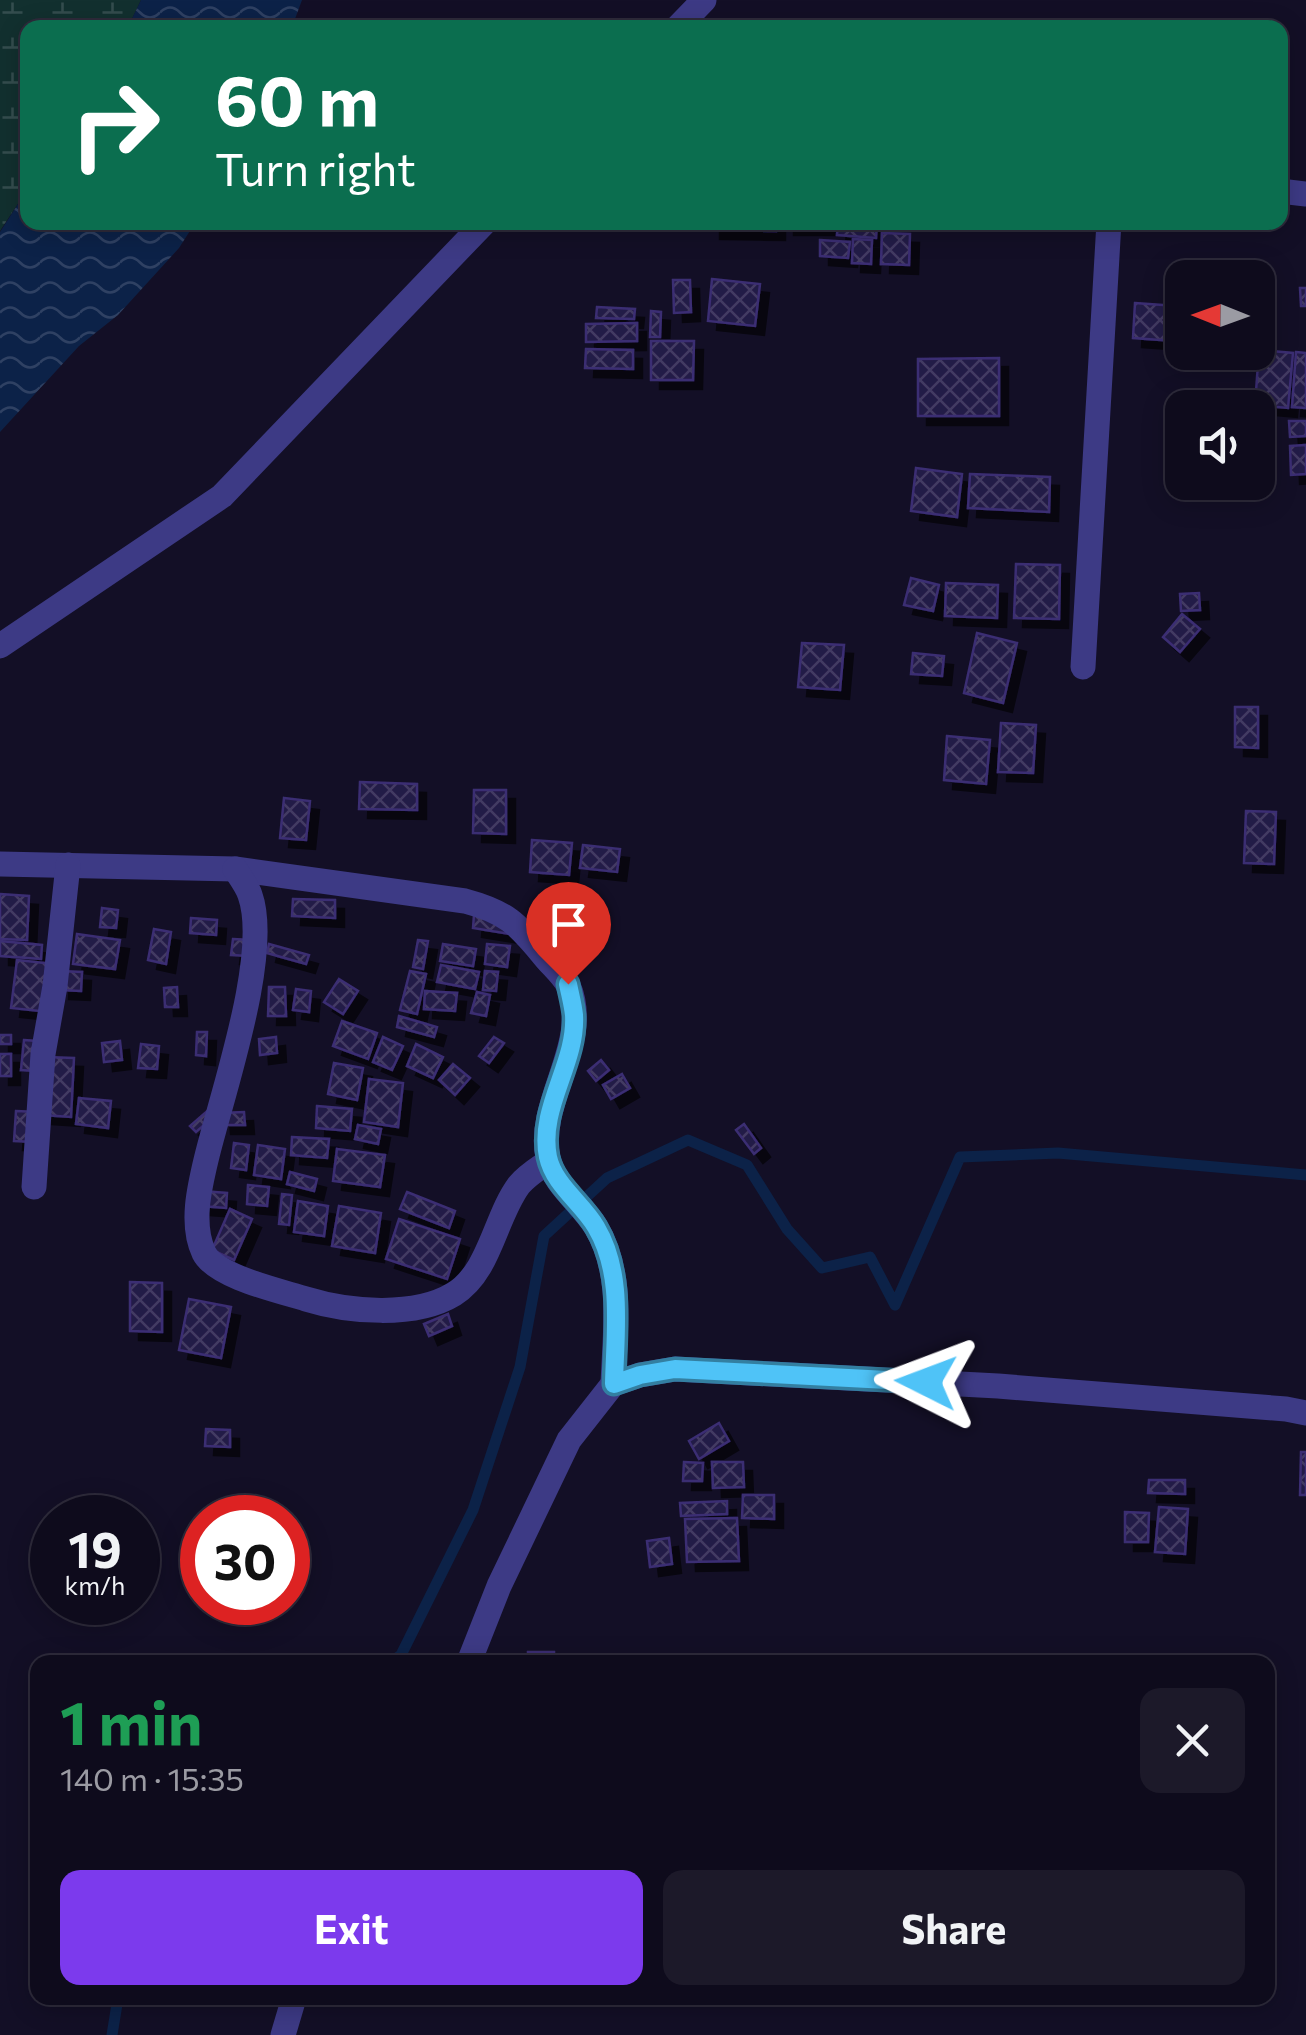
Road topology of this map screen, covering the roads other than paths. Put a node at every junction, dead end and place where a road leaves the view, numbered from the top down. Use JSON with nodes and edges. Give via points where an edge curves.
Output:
{"nodes":[{"id":1,"x":704,"y":0,"type":"edge"},
{"id":2,"x":685,"y":20,"type":"edge"},
{"id":3,"x":477,"y":230,"type":"edge"},
{"id":4,"x":1109,"y":230,"type":"edge"},
{"id":5,"x":0,"y":646,"type":"edge"},
{"id":6,"x":1083,"y":668,"type":"dead end"},
{"id":7,"x":0,"y":864,"type":"edge"},
{"id":8,"x":68,"y":864,"type":"junction"},
{"id":9,"x":235,"y":869,"type":"junction"},
{"id":10,"x":554,"y":1171,"type":"junction"},
{"id":11,"x":34,"y":1186,"type":"dead end"},
{"id":12,"x":614,"y":1384,"type":"junction"},
{"id":13,"x":1306,"y":1413,"type":"edge"},
{"id":14,"x":472,"y":1655,"type":"edge"},
{"id":15,"x":292,"y":2005,"type":"edge"},
{"id":16,"x":283,"y":2035,"type":"edge"}],
"edges":[{"from":1,"to":2,"type":"street"},
{"from":3,"to":5,"type":"street","via":[[222,496]]},
{"from":4,"to":6,"type":"street"},
{"from":7,"to":8,"type":"street"},
{"from":8,"to":9,"type":"street"},
{"from":8,"to":11,"type":"street"},
{"from":9,"to":10,"type":"street","via":[[464,902],[516,922],[568,984],[574,1015],[546,1139]]},
{"from":9,"to":10,"type":"street","via":[[254,918],[252,974],[200,1185],[204,1255],[224,1272],[345,1309],[440,1302],[475,1275],[522,1180]]},
{"from":10,"to":12,"type":"street","via":[[596,1226],[613,1266]]},
{"from":12,"to":13,"type":"street","via":[[675,1369],[998,1386]]},
{"from":12,"to":14,"type":"street","via":[[568,1440]]},
{"from":15,"to":16,"type":"street"}]}
